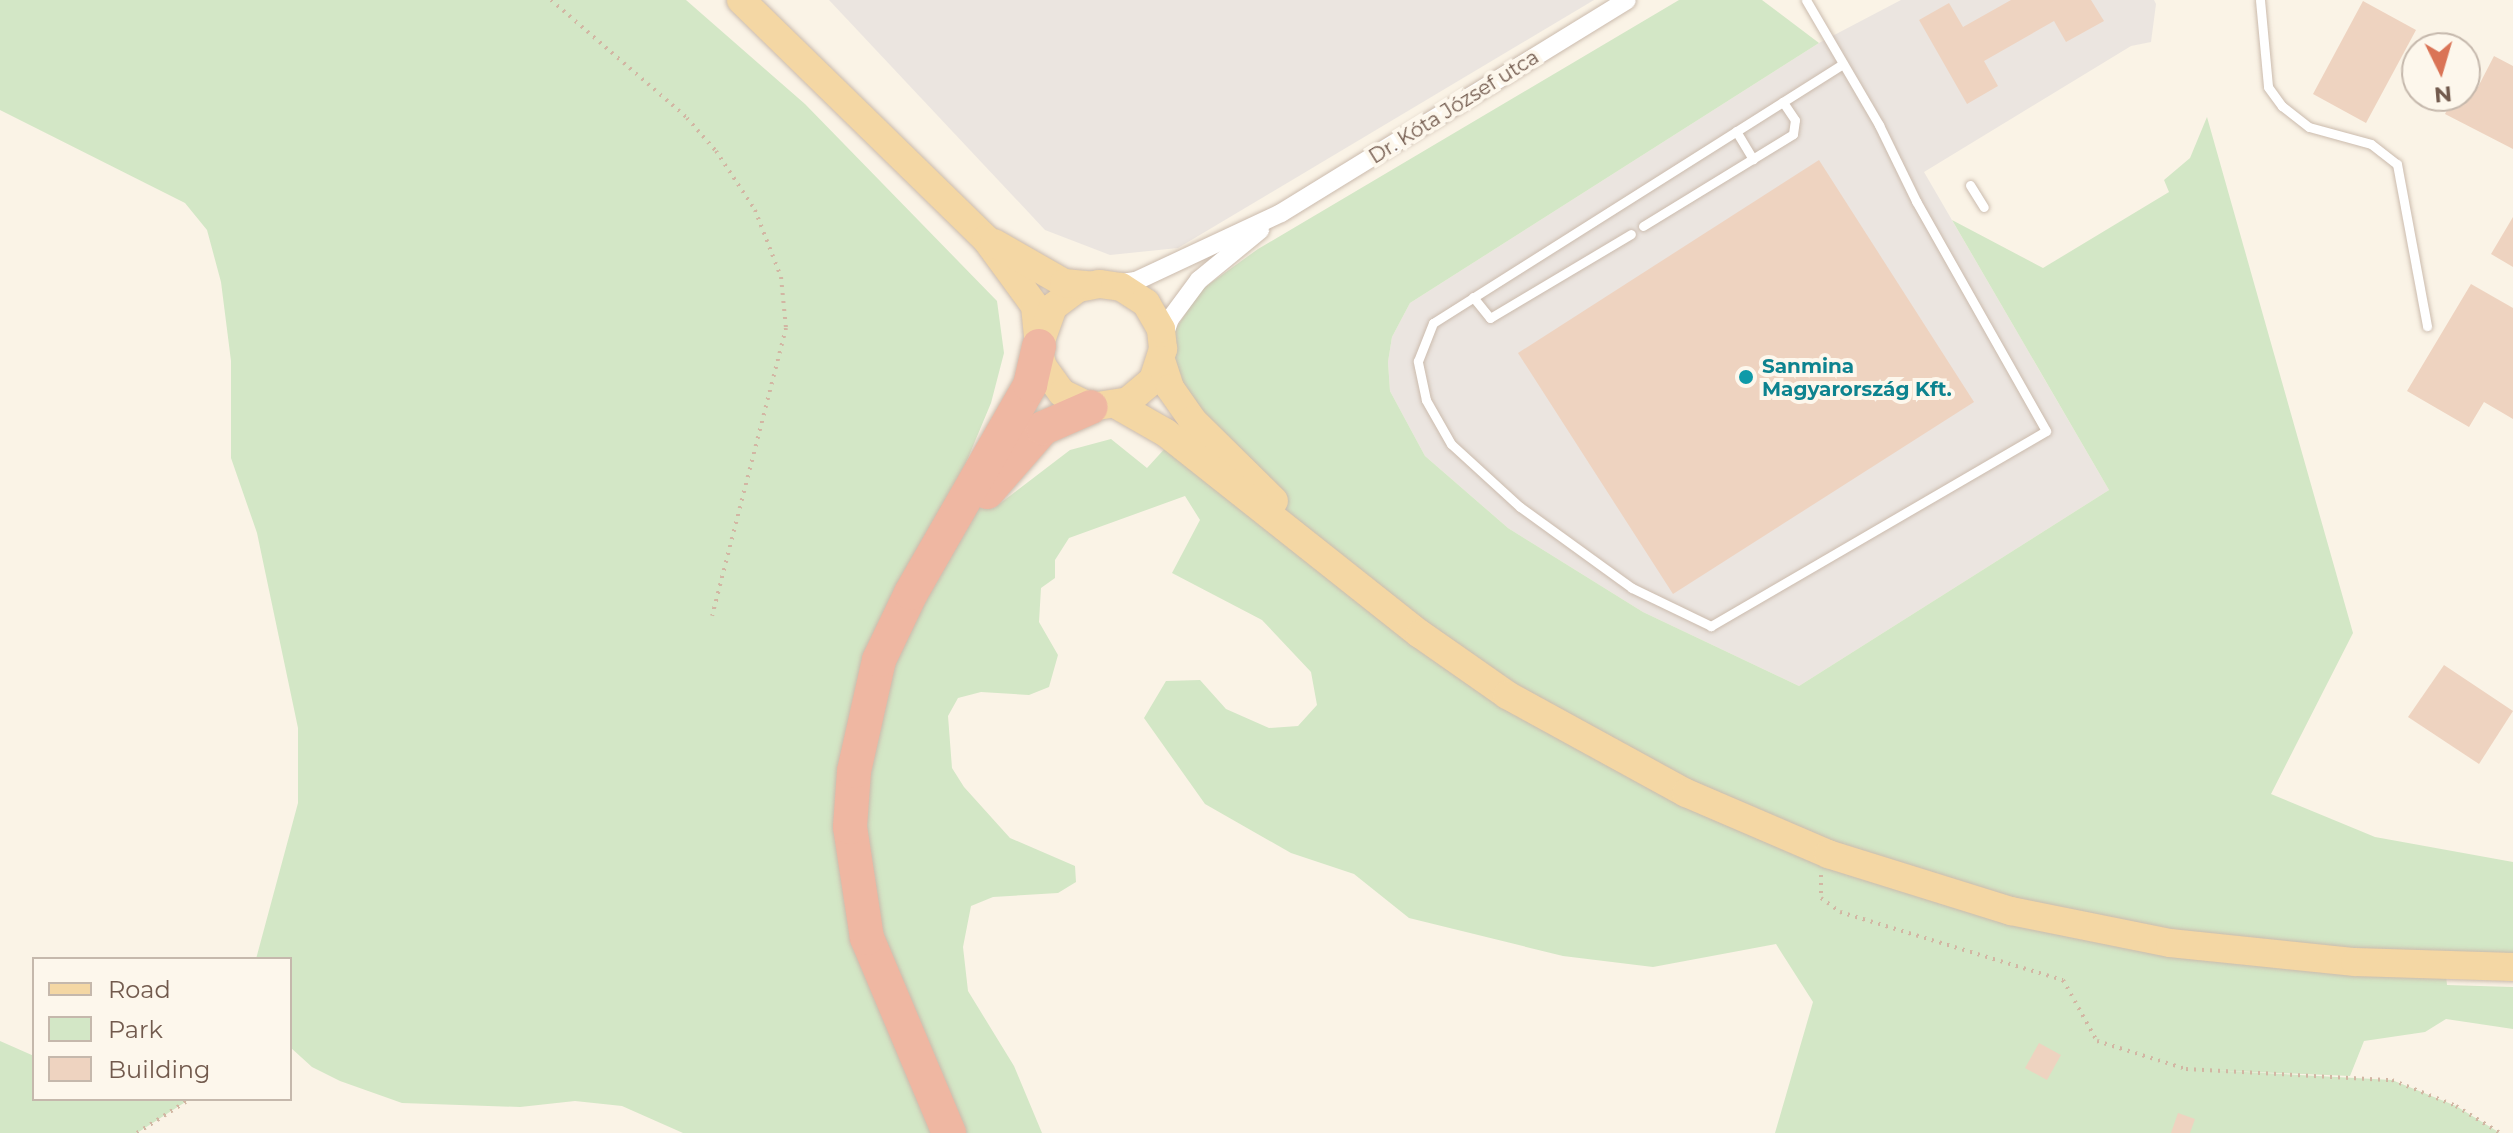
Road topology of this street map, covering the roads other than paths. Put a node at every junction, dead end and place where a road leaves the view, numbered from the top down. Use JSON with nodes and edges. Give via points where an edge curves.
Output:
{"nodes":[{"id":1,"x":741,"y":0,"type":"edge"},
{"id":2,"x":1627,"y":0,"type":"edge"},
{"id":3,"x":1806,"y":0,"type":"edge"},
{"id":4,"x":2260,"y":0,"type":"edge"},
{"id":5,"x":1843,"y":64,"type":"junction"},
{"id":6,"x":1783,"y":102,"type":"junction"},
{"id":7,"x":1736,"y":131,"type":"junction"},
{"id":8,"x":1753,"y":159,"type":"junction"},
{"id":9,"x":1970,"y":185,"type":"dead end"},
{"id":10,"x":1984,"y":207,"type":"dead end"},
{"id":11,"x":1281,"y":213,"type":"junction"},
{"id":12,"x":1643,"y":226,"type":"dead end"},
{"id":13,"x":1631,"y":234,"type":"dead end"},
{"id":14,"x":986,"y":239,"type":"junction"},
{"id":15,"x":1099,"y":285,"type":"junction"},
{"id":16,"x":1473,"y":297,"type":"junction"},
{"id":17,"x":2427,"y":326,"type":"dead end"},
{"id":18,"x":1039,"y":346,"type":"junction"},
{"id":19,"x":1162,"y":350,"type":"junction"},
{"id":20,"x":1104,"y":406,"type":"junction"},
{"id":21,"x":952,"y":526,"type":"junction"},
{"id":22,"x":1324,"y":554,"type":"junction"},
{"id":23,"x":2513,"y":967,"type":"edge"},
{"id":24,"x":949,"y":1133,"type":"edge"}],
"edges":[{"from":1,"to":14,"type":"main road"},
{"from":2,"to":11,"type":"street","name":"Dr. Kóta József utca"},
{"from":3,"to":5,"type":"lane"},
{"from":4,"to":17,"type":"lane","via":[[2268,87],[2282,106],[2309,127],[2371,144],[2397,164]]},
{"from":5,"to":6,"type":"lane"},
{"from":5,"to":16,"type":"lane","via":[[2046,431],[1711,626],[1632,588],[1520,507],[1451,444],[1426,400],[1418,361],[1433,323]]},
{"from":6,"to":7,"type":"lane"},
{"from":6,"to":8,"type":"lane","via":[[1795,120],[1793,134]]},
{"from":7,"to":8,"type":"lane"},
{"from":7,"to":16,"type":"lane"},
{"from":8,"to":12,"type":"lane"},
{"from":9,"to":10,"type":"lane"},
{"from":11,"to":15,"type":"street","via":[[1136,281]]},
{"from":11,"to":19,"type":"street","via":[[1199,280],[1170,319]]},
{"from":13,"to":16,"type":"lane","via":[[1490,318]]},
{"from":14,"to":15,"type":"main road","via":[[1064,283]]},
{"from":14,"to":18,"type":"main road","via":[[1035,306]]},
{"from":15,"to":18,"type":"main road","via":[[1053,307]]},
{"from":15,"to":19,"type":"main road","via":[[1146,303]]},
{"from":18,"to":20,"type":"main road","via":[[1054,386]]},
{"from":18,"to":21,"type":"highway","via":[[1030,385]]},
{"from":19,"to":20,"type":"main road","via":[[1146,388]]},
{"from":19,"to":22,"type":"main road","via":[[1170,388],[1192,420]]},
{"from":20,"to":21,"type":"highway","via":[[1043,428]]},
{"from":20,"to":22,"type":"main road","via":[[1166,433]]},
{"from":21,"to":24,"type":"highway","via":[[879,660],[856,756],[850,827],[867,938]]},
{"from":22,"to":23,"type":"main road","via":[[1420,634],[1569,733],[1728,813],[1828,854],[2011,911],[2170,943],[2355,962]]}]}
